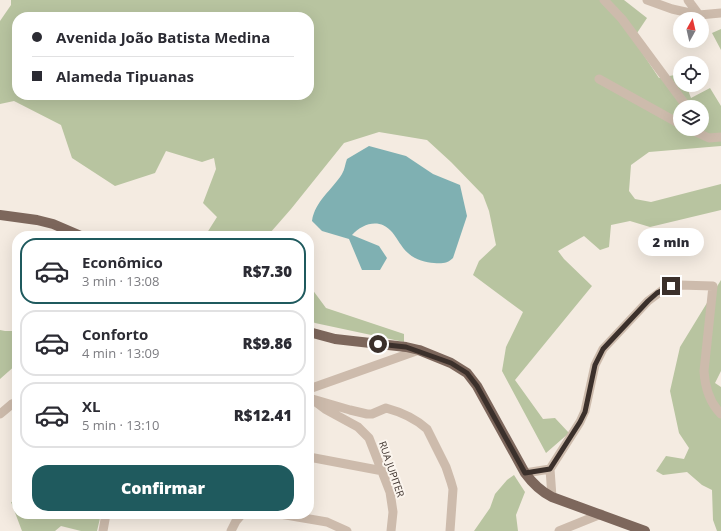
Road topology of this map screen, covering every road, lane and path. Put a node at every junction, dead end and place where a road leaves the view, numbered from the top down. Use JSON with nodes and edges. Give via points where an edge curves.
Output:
{"nodes":[{"id":1,"x":604,"y":0,"type":"edge"},
{"id":2,"x":647,"y":0,"type":"edge"},
{"id":3,"x":688,"y":0,"type":"edge"},
{"id":4,"x":686,"y":12,"type":"edge"},
{"id":5,"x":697,"y":12,"type":"edge"},
{"id":6,"x":721,"y":13,"type":"edge"},
{"id":7,"x":709,"y":14,"type":"edge"},
{"id":8,"x":599,"y":79,"type":"dead end"},
{"id":9,"x":682,"y":100,"type":"edge"},
{"id":10,"x":673,"y":120,"type":"edge"},
{"id":11,"x":705,"y":136,"type":"edge"},
{"id":12,"x":721,"y":137,"type":"edge"},
{"id":13,"x":709,"y":138,"type":"joint"},
{"id":14,"x":3,"y":217,"type":"edge"},
{"id":15,"x":69,"y":231,"type":"edge"},
{"id":16,"x":721,"y":280,"type":"edge"},
{"id":17,"x":713,"y":286,"type":"junction"},
{"id":18,"x":314,"y":333,"type":"edge"},
{"id":19,"x":419,"y":350,"type":"junction"},
{"id":20,"x":314,"y":393,"type":"edge"},
{"id":21,"x":314,"y":397,"type":"edge"},
{"id":22,"x":314,"y":400,"type":"edge"},
{"id":23,"x":12,"y":404,"type":"edge"},
{"id":24,"x":0,"y":414,"type":"edge"},
{"id":25,"x":721,"y":414,"type":"edge"},
{"id":26,"x":314,"y":458,"type":"edge"},
{"id":27,"x":550,"y":469,"type":"junction"},
{"id":28,"x":382,"y":470,"type":"junction"},
{"id":29,"x":525,"y":473,"type":"junction"},
{"id":30,"x":552,"y":497,"type":"junction"},
{"id":31,"x":600,"y":514,"type":"junction"},
{"id":32,"x":105,"y":519,"type":"edge"},
{"id":33,"x":237,"y":519,"type":"edge"},
{"id":34,"x":309,"y":519,"type":"edge"},
{"id":35,"x":103,"y":531,"type":"edge"},
{"id":36,"x":232,"y":531,"type":"edge"},
{"id":37,"x":347,"y":531,"type":"edge"},
{"id":38,"x":391,"y":531,"type":"edge"},
{"id":39,"x":450,"y":531,"type":"edge"},
{"id":40,"x":559,"y":531,"type":"edge"},
{"id":41,"x":645,"y":531,"type":"edge"}],
"edges":[{"from":1,"to":9,"type":"street","via":[[622,19]]},
{"from":2,"to":4,"type":"street"},
{"from":3,"to":5,"type":"street"},
{"from":6,"to":7,"type":"street"},
{"from":8,"to":10,"type":"street"},
{"from":11,"to":13,"type":"street"},
{"from":12,"to":13,"type":"street"},
{"from":14,"to":15,"type":"main road","via":[[37,220]]},
{"from":16,"to":17,"type":"street"},
{"from":17,"to":25,"type":"street","via":[[704,383],[708,396]]},
{"from":17,"to":27,"type":"street","via":[[679,285],[664,289],[648,301],[610,340],[595,365],[585,412]]},
{"from":18,"to":19,"type":"main road","via":[[335,339]]},
{"from":19,"to":20,"type":"street"},
{"from":19,"to":29,"type":"main road","via":[[451,363],[467,373],[477,386]]},
{"from":21,"to":39,"type":"street","via":[[367,414],[386,408],[422,425],[450,476],[453,489]]},
{"from":22,"to":28,"type":"street","name":"RUA JUPITER","via":[[324,409],[366,434]]},
{"from":23,"to":24,"type":"street"},
{"from":26,"to":28,"type":"street"},
{"from":27,"to":29,"type":"street"},
{"from":27,"to":30,"type":"street"},
{"from":28,"to":38,"type":"street","name":"RUA JUPITER","via":[[392,502]]},
{"from":29,"to":30,"type":"main road","via":[[542,492]]},
{"from":30,"to":31,"type":"main road"},
{"from":31,"to":40,"type":"street"},
{"from":31,"to":41,"type":"main road"},
{"from":32,"to":35,"type":"street"},
{"from":33,"to":36,"type":"street"},
{"from":34,"to":37,"type":"street","via":[[327,522]]}]}
